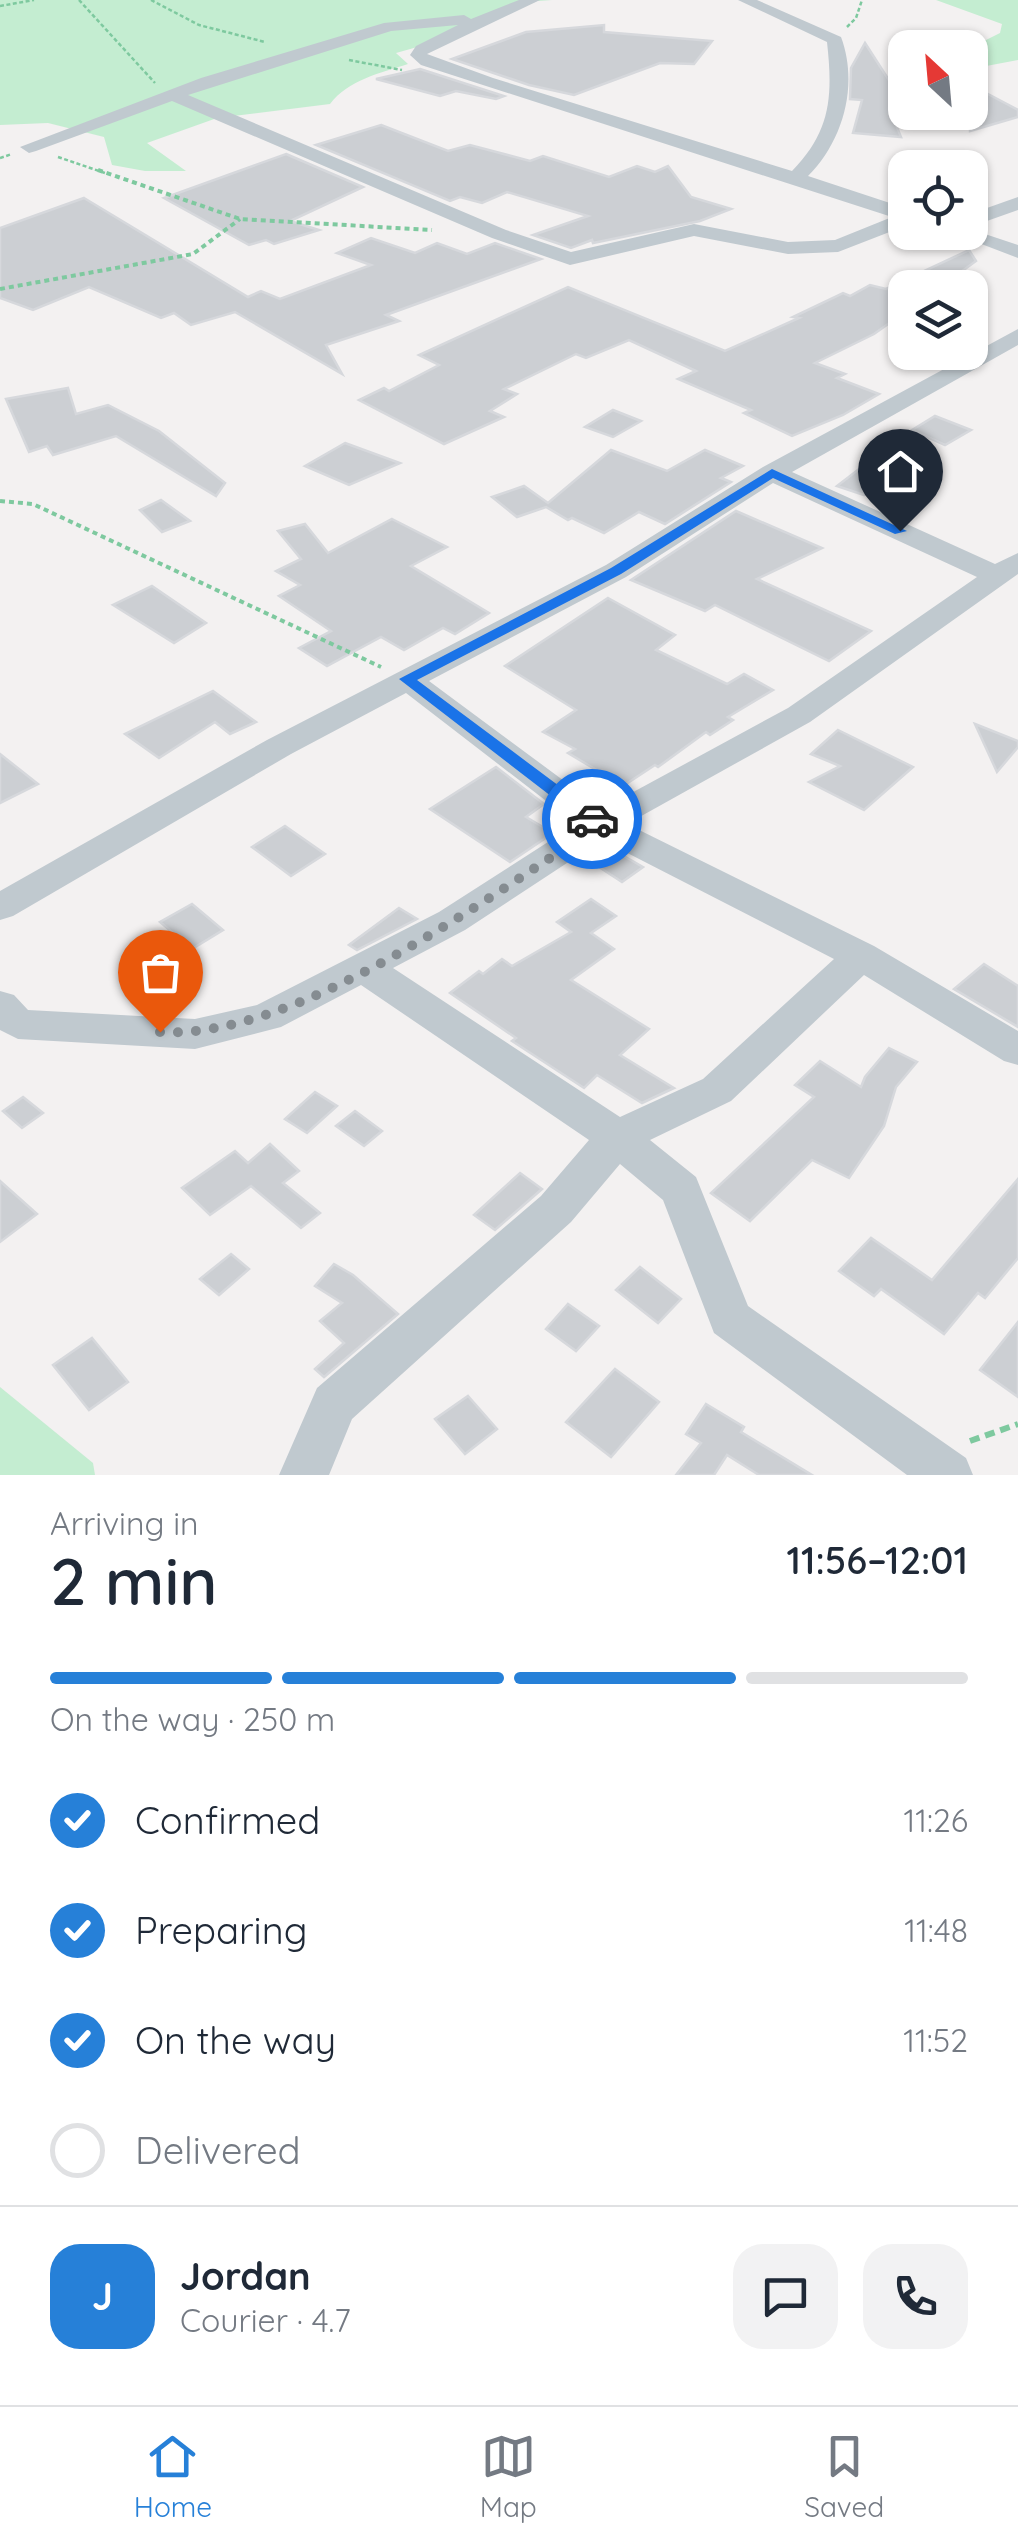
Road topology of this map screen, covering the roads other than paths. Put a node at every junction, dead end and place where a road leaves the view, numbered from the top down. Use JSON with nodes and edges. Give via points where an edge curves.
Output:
{"nodes":[{"id":1,"x":533,"y":0,"type":"edge"},
{"id":2,"x":745,"y":0,"type":"edge"},
{"id":3,"x":482,"y":19,"type":"junction"},
{"id":4,"x":174,"y":96,"type":"junction"},
{"id":5,"x":29,"y":147,"type":"road end"},
{"id":6,"x":796,"y":176,"type":"junction"},
{"id":7,"x":1018,"y":202,"type":"edge"},
{"id":8,"x":888,"y":211,"type":"edge"},
{"id":9,"x":988,"y":214,"type":"edge"},
{"id":10,"x":888,"y":224,"type":"edge"},
{"id":11,"x":988,"y":242,"type":"edge"},
{"id":12,"x":1018,"y":252,"type":"edge"},
{"id":13,"x":1018,"y":336,"type":"edge"},
{"id":14,"x":772,"y":473,"type":"junction"},
{"id":15,"x":1007,"y":568,"type":"edge"},
{"id":16,"x":407,"y":679,"type":"junction"},
{"id":17,"x":600,"y":825,"type":"junction"},
{"id":18,"x":0,"y":907,"type":"edge"},
{"id":19,"x":861,"y":956,"type":"junction"},
{"id":20,"x":366,"y":969,"type":"junction"},
{"id":21,"x":0,"y":1006,"type":"edge"},
{"id":22,"x":1018,"y":1050,"type":"edge"},
{"id":23,"x":617,"y":1137,"type":"junction"},
{"id":24,"x":304,"y":1475,"type":"edge"},
{"id":25,"x":948,"y":1475,"type":"edge"}],
"edges":[{"from":1,"to":3,"type":"street"},
{"from":2,"to":6,"type":"street","via":[[835,40],[839,70],[830,131]]},
{"from":3,"to":4,"type":"street","via":[[390,26]]},
{"from":3,"to":6,"type":"street","via":[[418,55],[501,87]]},
{"from":4,"to":5,"type":"street"},
{"from":4,"to":10,"type":"street","via":[[570,259],[694,230],[788,248],[838,246]]},
{"from":6,"to":8,"type":"street"},
{"from":7,"to":9,"type":"street"},
{"from":11,"to":12,"type":"street"},
{"from":13,"to":14,"type":"street"},
{"from":14,"to":15,"type":"street"},
{"from":14,"to":16,"type":"street","via":[[616,571]]},
{"from":15,"to":17,"type":"street","via":[[800,714]]},
{"from":16,"to":17,"type":"street"},
{"from":16,"to":18,"type":"street"},
{"from":17,"to":19,"type":"street"},
{"from":17,"to":20,"type":"street"},
{"from":19,"to":22,"type":"street"},
{"from":19,"to":23,"type":"street","via":[[718,1090]]},
{"from":20,"to":21,"type":"street","via":[[268,1017],[195,1034],[18,1024]]},
{"from":20,"to":23,"type":"street"},
{"from":23,"to":24,"type":"street","via":[[556,1209],[334,1404]]},
{"from":23,"to":25,"type":"street","via":[[682,1190],[730,1319]]}]}
